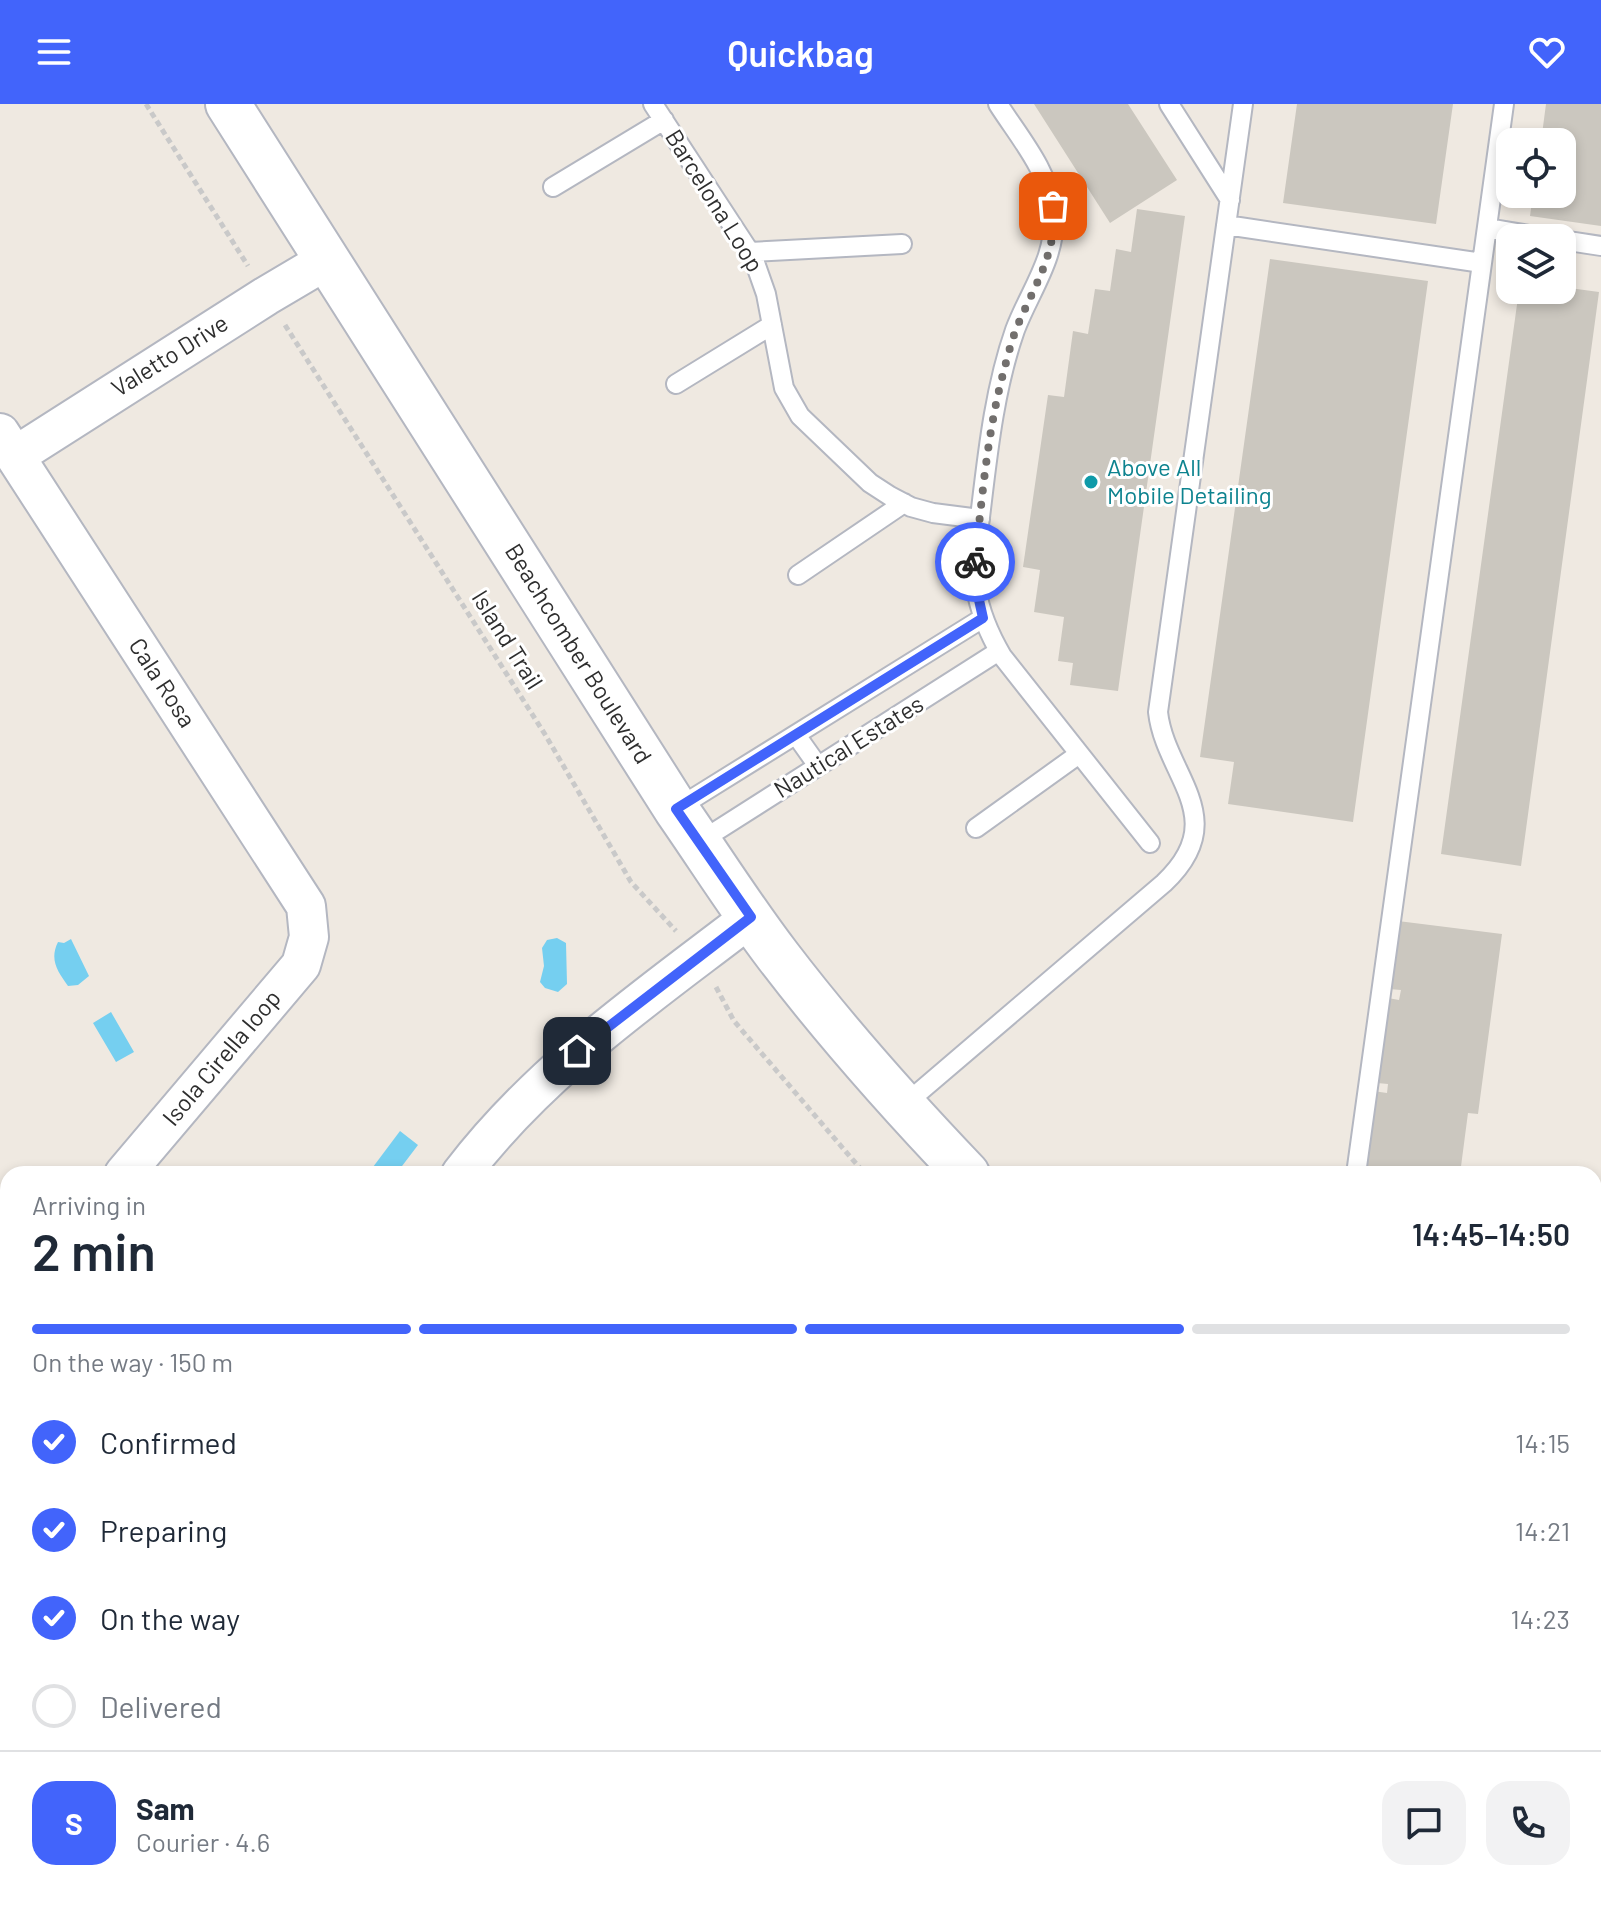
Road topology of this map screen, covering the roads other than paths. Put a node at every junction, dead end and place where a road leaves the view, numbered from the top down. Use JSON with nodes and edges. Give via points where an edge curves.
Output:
{"nodes":[{"id":1,"x":228,"y":104,"type":"edge"},
{"id":2,"x":998,"y":104,"type":"edge"},
{"id":3,"x":1169,"y":104,"type":"edge"},
{"id":4,"x":1243,"y":104,"type":"edge"},
{"id":5,"x":1504,"y":104,"type":"edge"},
{"id":6,"x":659,"y":112,"type":"edge"},
{"id":7,"x":553,"y":187,"type":"dead end"},
{"id":8,"x":1230,"y":200,"type":"junction"},
{"id":9,"x":1226,"y":225,"type":"junction"},
{"id":10,"x":1487,"y":228,"type":"junction"},
{"id":11,"x":1496,"y":230,"type":"edge"},
{"id":12,"x":1576,"y":242,"type":"edge"},
{"id":13,"x":902,"y":244,"type":"dead end"},
{"id":14,"x":1601,"y":246,"type":"edge"},
{"id":15,"x":750,"y":252,"type":"junction"},
{"id":16,"x":327,"y":260,"type":"junction"},
{"id":17,"x":1482,"y":263,"type":"junction"},
{"id":18,"x":772,"y":325,"type":"junction"},
{"id":19,"x":676,"y":384,"type":"dead end"},
{"id":20,"x":7,"y":444,"type":"edge"},
{"id":21,"x":904,"y":503,"type":"junction"},
{"id":22,"x":980,"y":519,"type":"junction"},
{"id":23,"x":798,"y":575,"type":"dead end"},
{"id":24,"x":983,"y":618,"type":"junction"},
{"id":25,"x":999,"y":651,"type":"junction"},
{"id":26,"x":796,"y":735,"type":"junction"},
{"id":27,"x":1079,"y":754,"type":"junction"},
{"id":28,"x":818,"y":766,"type":"junction"},
{"id":29,"x":688,"y":825,"type":"junction"},
{"id":30,"x":976,"y":828,"type":"dead end"},
{"id":31,"x":1150,"y":843,"type":"dead end"},
{"id":32,"x":751,"y":917,"type":"junction"},
{"id":33,"x":309,"y":937,"type":"joint"},
{"id":34,"x":904,"y":1105,"type":"junction"},
{"id":35,"x":131,"y":1166,"type":"edge"},
{"id":36,"x":467,"y":1166,"type":"edge"},
{"id":37,"x":960,"y":1166,"type":"edge"},
{"id":38,"x":1357,"y":1166,"type":"edge"}],
"edges":[{"from":1,"to":16,"type":"street","name":"Beachcomber Boulevard"},
{"from":2,"to":22,"type":"lane","via":[[1046,180],[1054,225],[1047,262],[1015,330],[1002,378]]},
{"from":3,"to":8,"type":"lane"},
{"from":4,"to":8,"type":"lane"},
{"from":5,"to":10,"type":"lane"},
{"from":6,"to":7,"type":"lane"},
{"from":6,"to":15,"type":"lane","name":"Barcelona Loop"},
{"from":8,"to":9,"type":"lane"},
{"from":9,"to":17,"type":"lane"},
{"from":9,"to":34,"type":"lane","via":[[1158,712],[1191,800],[1188,848],[1164,883]]},
{"from":10,"to":11,"type":"lane"},
{"from":10,"to":17,"type":"lane"},
{"from":12,"to":14,"type":"lane"},
{"from":13,"to":15,"type":"lane"},
{"from":15,"to":18,"type":"lane","name":"Barcelona Loop","via":[[763,281]]},
{"from":16,"to":20,"type":"street","name":"Valetto Drive"},
{"from":16,"to":29,"type":"street","name":"Beachcomber Boulevard"},
{"from":17,"to":38,"type":"lane"},
{"from":18,"to":19,"type":"lane"},
{"from":18,"to":21,"type":"lane","name":"Barcelona Loop","via":[[781,380],[795,409],[870,483]]},
{"from":20,"to":33,"type":"street","name":"Cala Rosa","via":[[306,906]]},
{"from":21,"to":22,"type":"lane","name":"Barcelona Loop"},
{"from":21,"to":23,"type":"lane"},
{"from":22,"to":24,"type":"lane","via":[[975,578]]},
{"from":24,"to":25,"type":"lane"},
{"from":24,"to":26,"type":"lane","name":"Nautical Estates"},
{"from":25,"to":27,"type":"lane"},
{"from":25,"to":28,"type":"lane","name":"Nautical Estates"},
{"from":26,"to":28,"type":"lane"},
{"from":26,"to":29,"type":"lane","name":"Nautical Estates"},
{"from":27,"to":30,"type":"lane"},
{"from":27,"to":31,"type":"lane"},
{"from":28,"to":29,"type":"lane","name":"Nautical Estates"},
{"from":29,"to":32,"type":"street","name":"Beachcomber Boulevard"},
{"from":32,"to":34,"type":"street","name":"Beachcomber Boulevard"},
{"from":32,"to":36,"type":"street","via":[[577,1051],[529,1094]]},
{"from":33,"to":35,"type":"street","name":"Isola Cirella loop","via":[[301,965]]},
{"from":34,"to":37,"type":"street","name":"Beachcomber Boulevard"}]}
